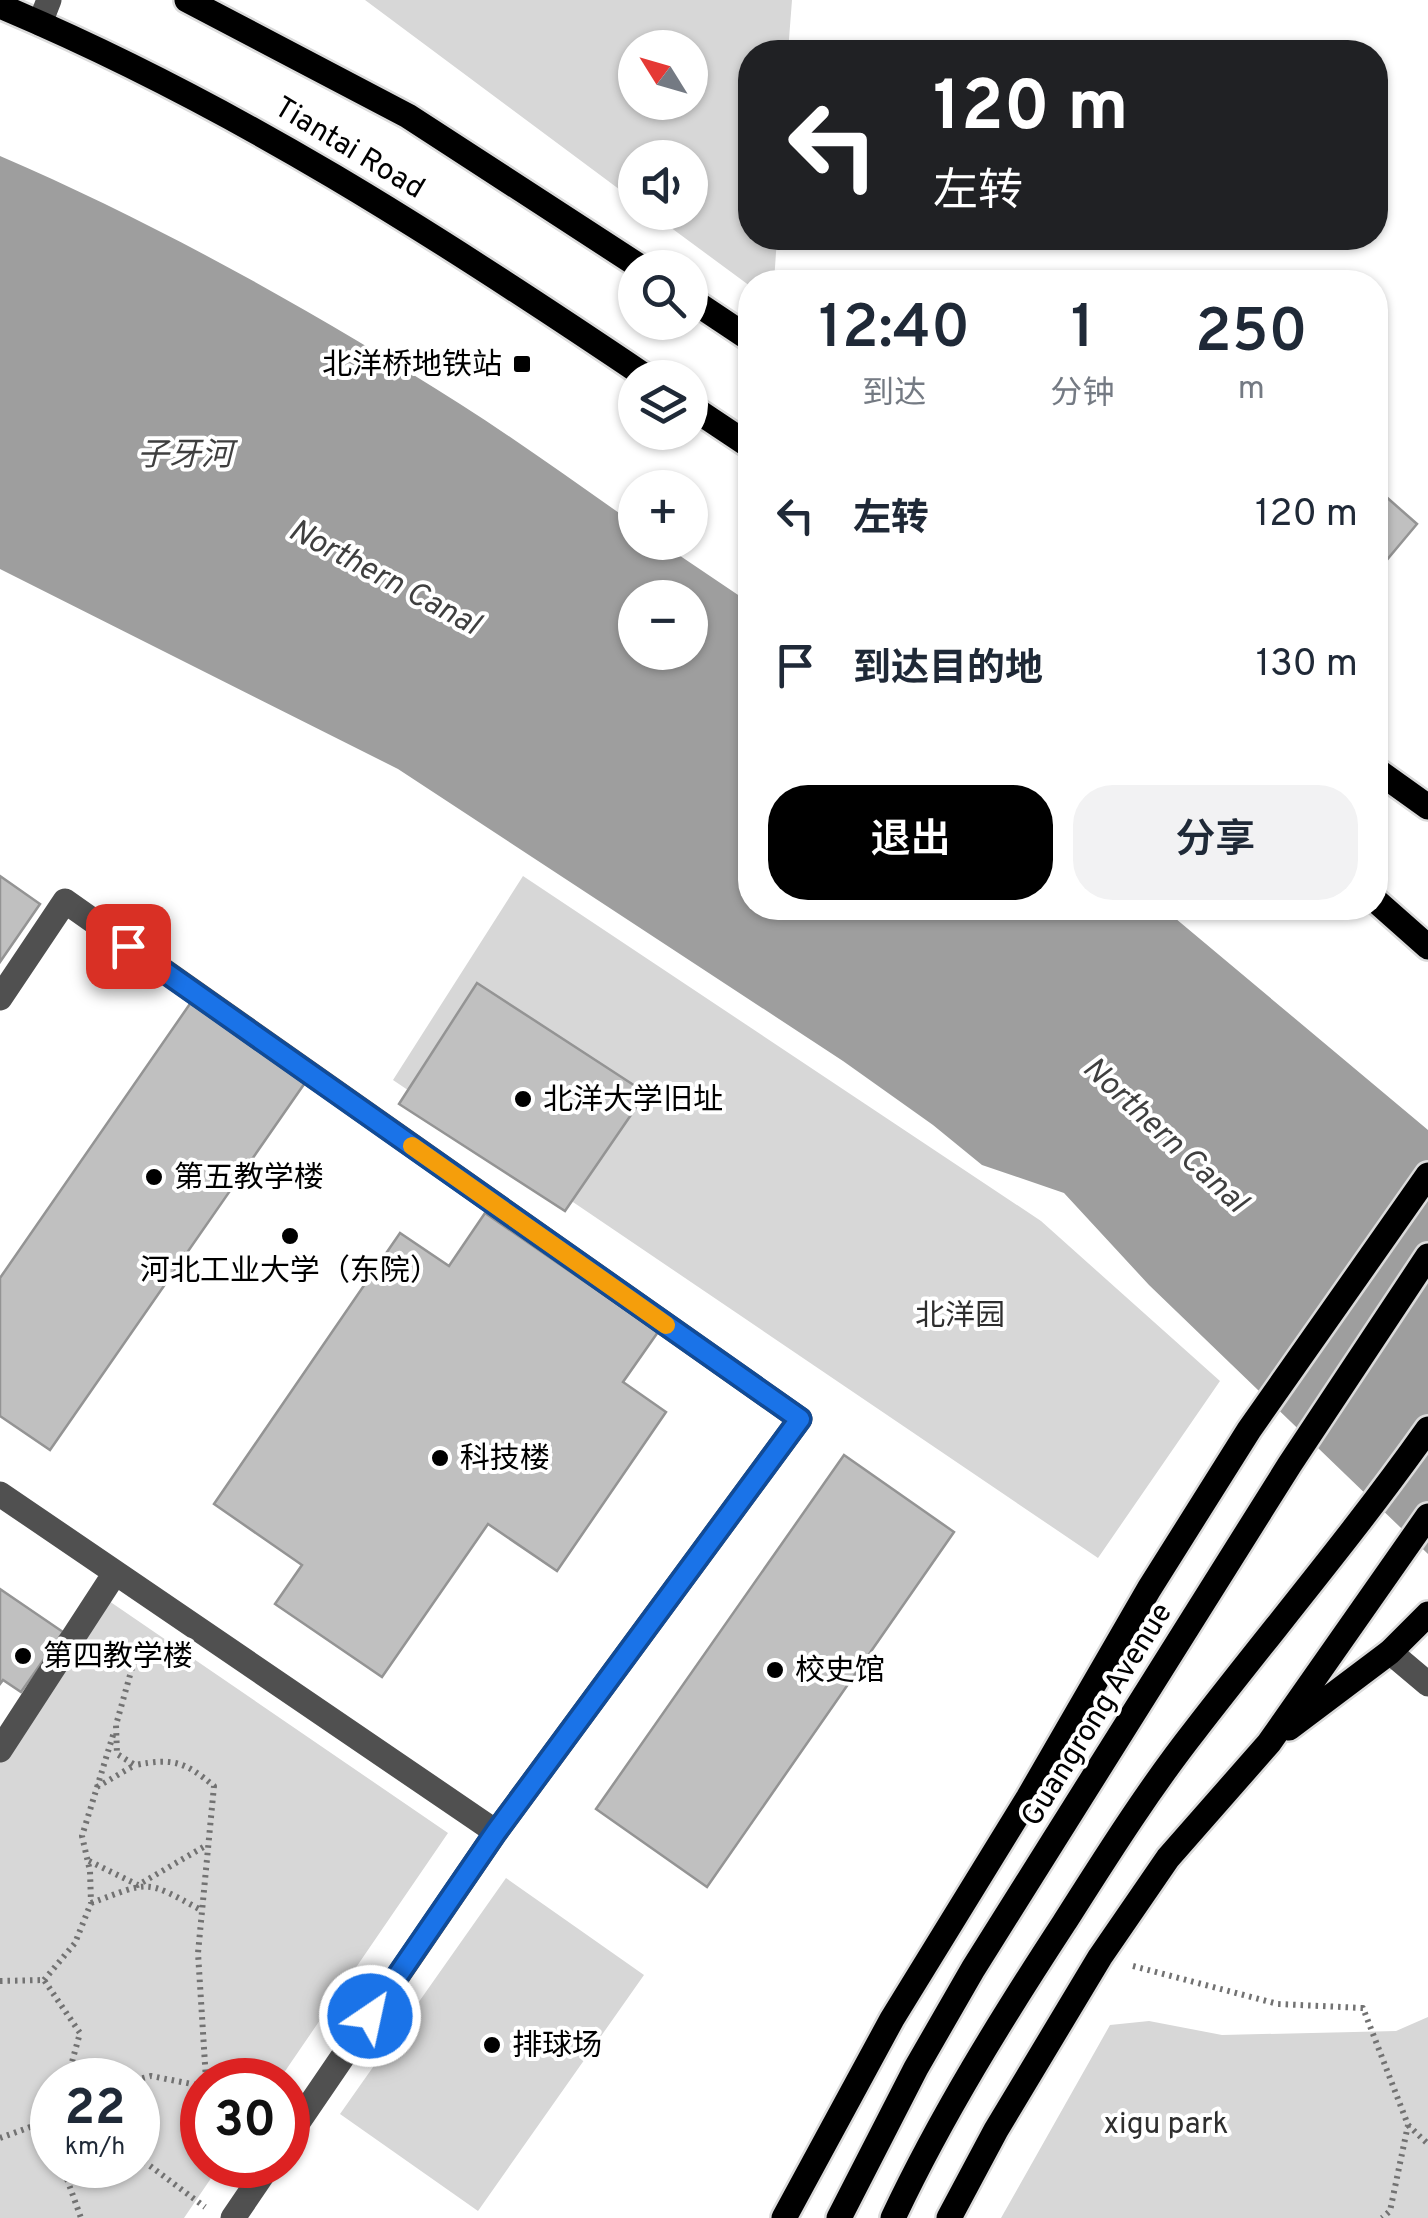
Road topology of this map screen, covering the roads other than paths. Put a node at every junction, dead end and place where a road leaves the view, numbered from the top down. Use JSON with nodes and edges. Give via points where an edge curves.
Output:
{"nodes":[{"id":1,"x":187,"y":0,"type":"edge"},
{"id":2,"x":0,"y":6,"type":"edge"},
{"id":3,"x":45,"y":12,"type":"edge"},
{"id":4,"x":618,"y":252,"type":"edge"},
{"id":5,"x":708,"y":311,"type":"edge"},
{"id":6,"x":738,"y":331,"type":"edge"},
{"id":7,"x":621,"y":360,"type":"edge"},
{"id":8,"x":708,"y":418,"type":"edge"},
{"id":9,"x":738,"y":438,"type":"edge"},
{"id":10,"x":1388,"y":779,"type":"edge"},
{"id":11,"x":1428,"y":807,"type":"edge"},
{"id":12,"x":1388,"y":912,"type":"edge"},
{"id":13,"x":1428,"y":948,"type":"edge"},
{"id":14,"x":0,"y":998,"type":"edge"},
{"id":15,"x":1428,"y":1175,"type":"edge"},
{"id":16,"x":1428,"y":1256,"type":"edge"},
{"id":17,"x":1428,"y":1429,"type":"edge"},
{"id":18,"x":0,"y":1494,"type":"edge"},
{"id":19,"x":1428,"y":1516,"type":"edge"},
{"id":20,"x":116,"y":1574,"type":"junction"},
{"id":21,"x":1428,"y":1614,"type":"edge"},
{"id":22,"x":1390,"y":1652,"type":"junction"},
{"id":23,"x":1428,"y":1684,"type":"edge"},
{"id":24,"x":1269,"y":1743,"type":"junction"},
{"id":25,"x":0,"y":1750,"type":"edge"},
{"id":26,"x":496,"y":1832,"type":"junction"},
{"id":27,"x":310,"y":2105,"type":"edge"},
{"id":28,"x":253,"y":2188,"type":"edge"},
{"id":29,"x":233,"y":2218,"type":"edge"},
{"id":30,"x":784,"y":2218,"type":"edge"},
{"id":31,"x":839,"y":2218,"type":"edge"},
{"id":32,"x":893,"y":2218,"type":"edge"},
{"id":33,"x":949,"y":2218,"type":"edge"}],
"edges":[{"from":1,"to":4,"type":"main road","name":"Tiantai Road","via":[[408,116]]},
{"from":2,"to":3,"type":"main road","name":"Tiantai Road"},
{"from":3,"to":7,"type":"main road","name":"Tiantai Road","via":[[398,212]]},
{"from":5,"to":6,"type":"main road"},
{"from":8,"to":9,"type":"main road"},
{"from":10,"to":11,"type":"main road"},
{"from":12,"to":13,"type":"main road"},
{"from":14,"to":26,"type":"street","via":[[65,902],[800,1419]]},
{"from":15,"to":30,"type":"main road","via":[[1249,1430],[1149,1589],[892,2019]]},
{"from":16,"to":31,"type":"main road","name":"Guangrong Avenue","via":[[973,1969]]},
{"from":17,"to":32,"type":"main road","via":[[1194,1732],[1097,1871],[1012,2003]]},
{"from":18,"to":20,"type":"street"},
{"from":19,"to":24,"type":"main road"},
{"from":20,"to":25,"type":"street"},
{"from":20,"to":26,"type":"street"},
{"from":21,"to":22,"type":"main road"},
{"from":22,"to":23,"type":"street"},
{"from":22,"to":24,"type":"main road"},
{"from":24,"to":33,"type":"main road","via":[[1168,1858],[1100,1957]]},
{"from":26,"to":27,"type":"street"},
{"from":28,"to":29,"type":"street"}]}
